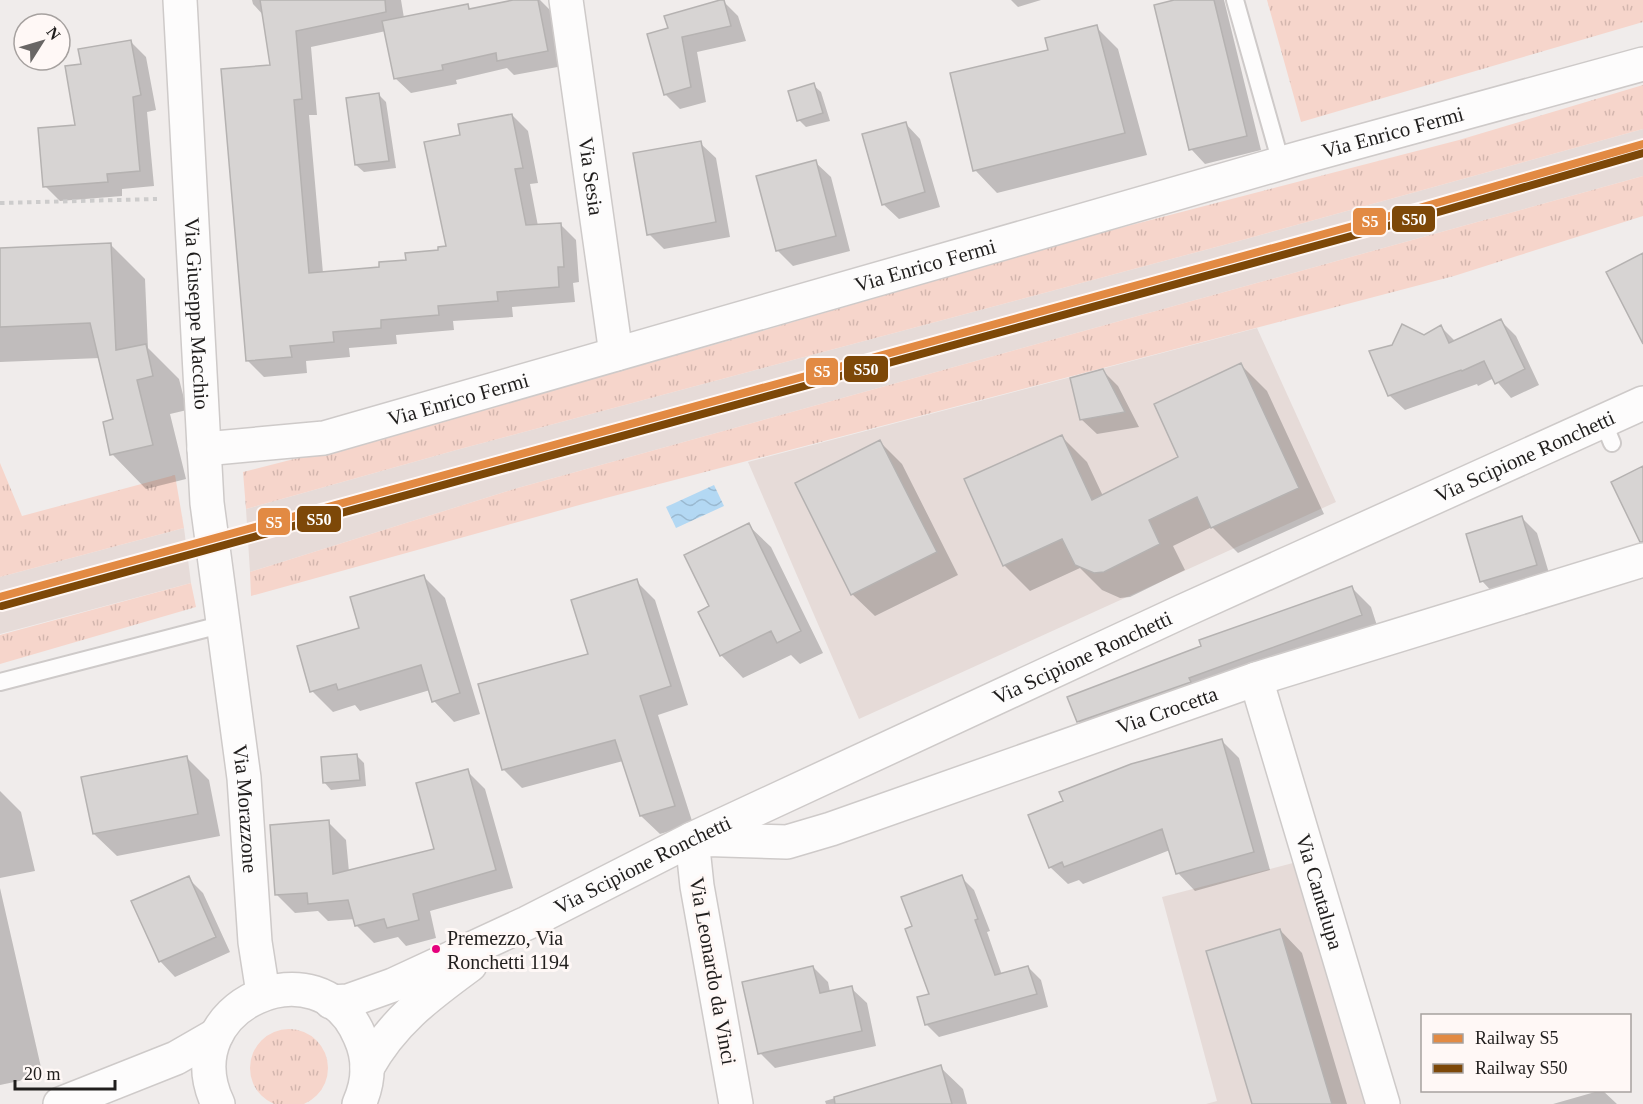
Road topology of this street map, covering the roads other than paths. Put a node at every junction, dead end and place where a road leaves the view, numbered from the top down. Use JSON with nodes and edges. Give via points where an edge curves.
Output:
{"nodes":[{"id":1,"x":180,"y":0,"type":"edge"},
{"id":2,"x":566,"y":0,"type":"edge"},
{"id":3,"x":1235,"y":0,"type":"edge"},
{"id":4,"x":1643,"y":64,"type":"edge"},
{"id":5,"x":1281,"y":163,"type":"junction"},
{"id":6,"x":616,"y":354,"type":"junction"},
{"id":7,"x":1643,"y":403,"type":"edge"},
{"id":8,"x":204,"y":449,"type":"junction"},
{"id":9,"x":1643,"y":560,"type":"edge"},
{"id":10,"x":224,"y":624,"type":"junction"},
{"id":11,"x":1256,"y":679,"type":"junction"},
{"id":12,"x":0,"y":682,"type":"edge"},
{"id":13,"x":692,"y":839,"type":"junction"},
{"id":14,"x":527,"y":923,"type":"junction"},
{"id":15,"x":262,"y":993,"type":"junction"},
{"id":16,"x":331,"y":1002,"type":"junction"},
{"id":17,"x":216,"y":1035,"type":"junction"},
{"id":18,"x":367,"y":1068,"type":"junction"},
{"id":19,"x":60,"y":1104,"type":"edge"},
{"id":20,"x":218,"y":1104,"type":"edge"},
{"id":21,"x":359,"y":1104,"type":"edge"},
{"id":22,"x":736,"y":1104,"type":"edge"},
{"id":23,"x":1383,"y":1104,"type":"edge"}],
"edges":[{"from":1,"to":8,"type":"street","name":"Via Giuseppe Macchio"},
{"from":2,"to":6,"type":"street","name":"Via Sesia"},
{"from":3,"to":5,"type":"lane"},
{"from":4,"to":5,"type":"street","name":"Via Enrico Fermi"},
{"from":5,"to":6,"type":"street","name":"Via Enrico Fermi"},
{"from":6,"to":8,"type":"street","name":"Via Enrico Fermi","via":[[324,438]]},
{"from":7,"to":13,"type":"street","name":"Via Scipione Ronchetti","via":[[1608,432],[1183,611]]},
{"from":8,"to":10,"type":"street","name":"Via Giuseppe Macchio","via":[[207,503]]},
{"from":9,"to":11,"type":"street","name":"Via Crocetta"},
{"from":10,"to":12,"type":"lane"},
{"from":10,"to":15,"type":"street","name":"Via Morazzone","via":[[244,778]]},
{"from":11,"to":13,"type":"street","name":"Via Crocetta","via":[[787,842]]},
{"from":11,"to":23,"type":"street","name":"Via Cantalupa"},
{"from":13,"to":14,"type":"street","name":"Via Scipione Ronchetti"},
{"from":13,"to":22,"type":"street","name":"Via Leonardo da Vinci"},
{"from":14,"to":16,"type":"street","name":"Via Scipione Ronchetti","via":[[393,985],[348,1001]]},
{"from":14,"to":18,"type":"street","name":"Via Scipione Ronchetti","via":[[417,1005],[380,1046]]},
{"from":15,"to":16,"type":"street","via":[[298,990]]},
{"from":15,"to":17,"type":"street","via":[[237,1007]]},
{"from":16,"to":18,"type":"street","via":[[356,1028]]},
{"from":17,"to":19,"type":"street","via":[[176,1058]]},
{"from":17,"to":20,"type":"street","via":[[209,1070]]},
{"from":18,"to":21,"type":"street"}]}
